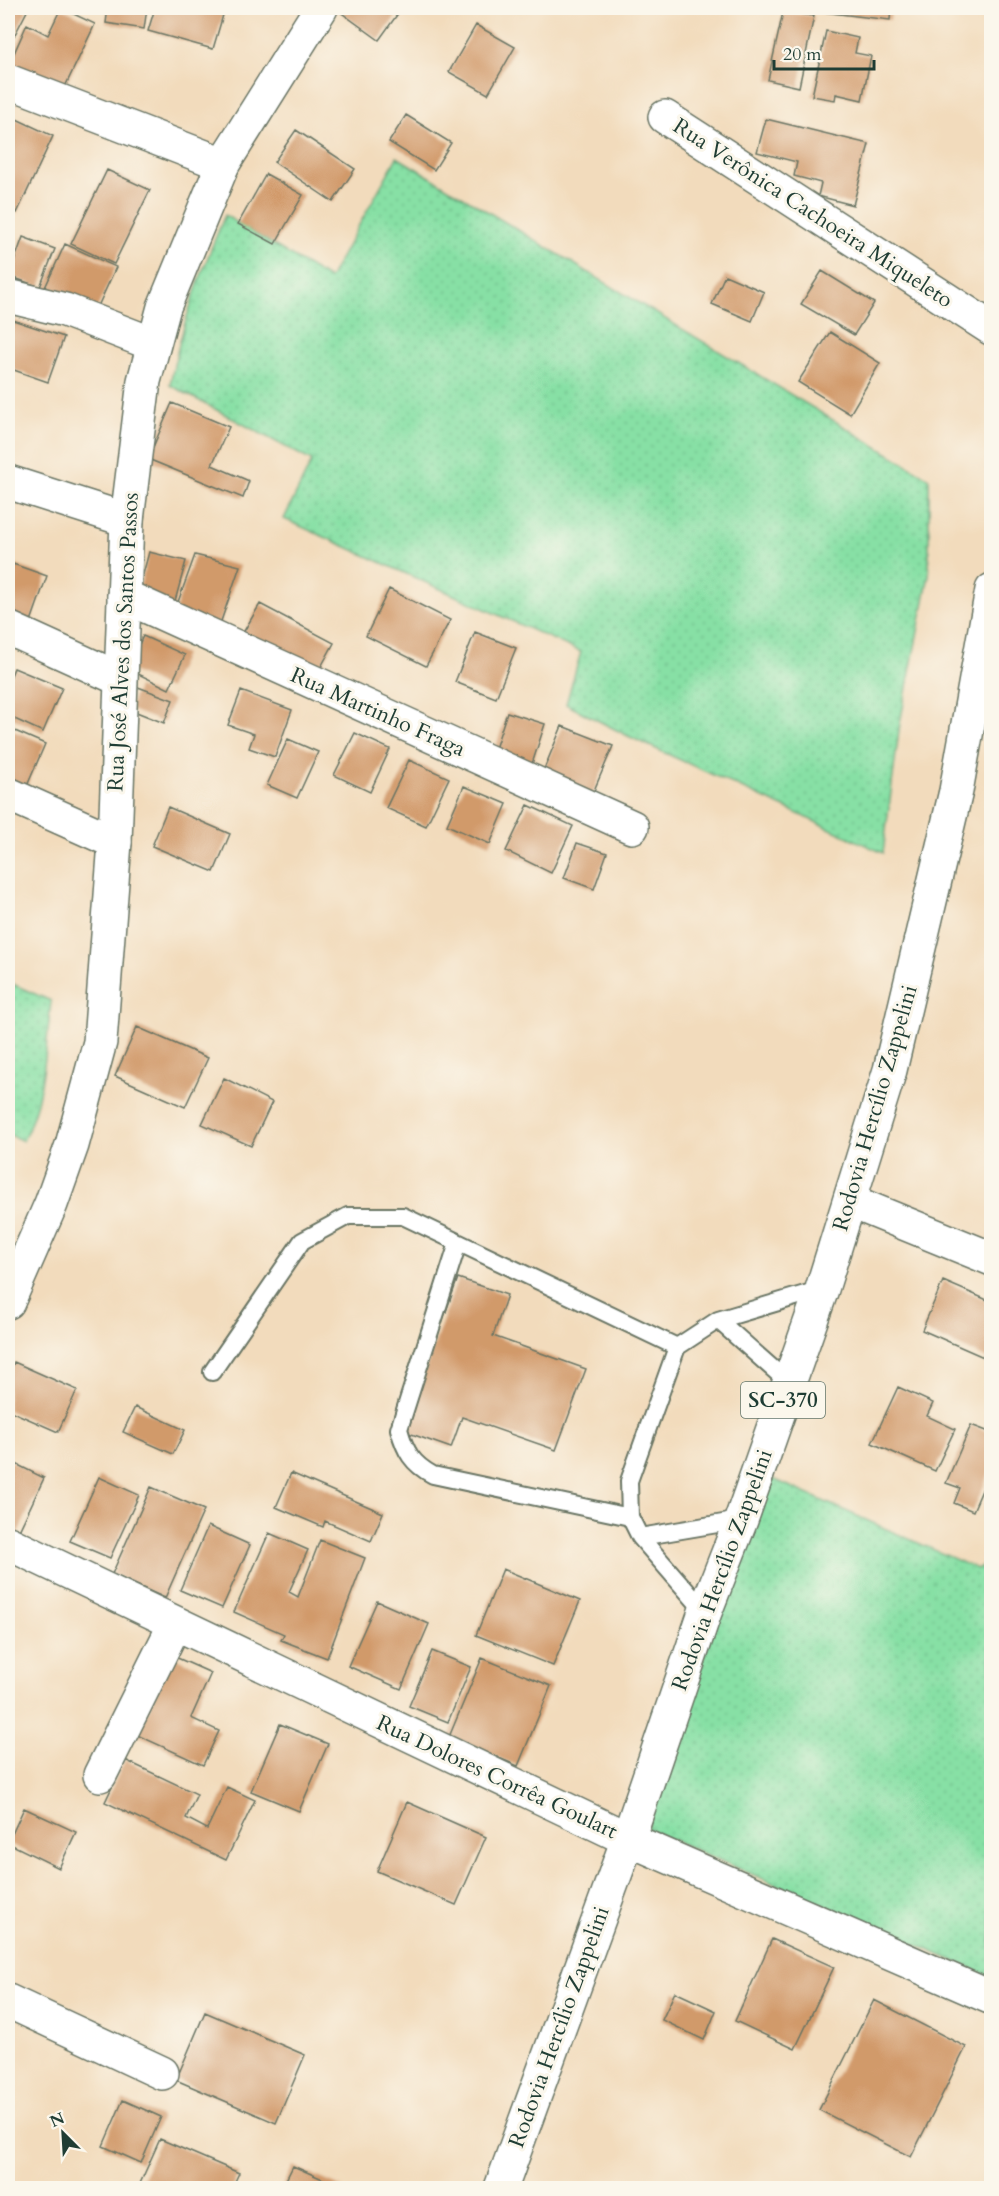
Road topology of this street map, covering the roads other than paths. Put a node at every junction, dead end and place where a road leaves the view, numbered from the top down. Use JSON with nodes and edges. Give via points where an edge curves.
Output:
{"nodes":[{"id":1,"x":321,"y":8,"type":"edge"},
{"id":2,"x":8,"y":81,"type":"edge"},
{"id":3,"x":665,"y":117,"type":"dead end"},
{"id":4,"x":223,"y":164,"type":"junction"},
{"id":5,"x":8,"y":296,"type":"edge"},
{"id":6,"x":992,"y":329,"type":"edge"},
{"id":7,"x":153,"y":344,"type":"junction"},
{"id":8,"x":8,"y":482,"type":"edge"},
{"id":9,"x":127,"y":520,"type":"junction"},
{"id":10,"x":992,"y":590,"type":"edge"},
{"id":11,"x":124,"y":596,"type":"junction"},
{"id":12,"x":8,"y":628,"type":"edge"},
{"id":13,"x":120,"y":679,"type":"junction"},
{"id":14,"x":8,"y":794,"type":"edge"},
{"id":15,"x":632,"y":827,"type":"dead end"},
{"id":16,"x":115,"y":842,"type":"junction"},
{"id":17,"x":850,"y":1201,"type":"junction"},
{"id":18,"x":458,"y":1243,"type":"junction"},
{"id":19,"x":992,"y":1259,"type":"edge"},
{"id":20,"x":822,"y":1290,"type":"junction"},
{"id":21,"x":8,"y":1302,"type":"edge"},
{"id":22,"x":718,"y":1320,"type":"junction"},
{"id":23,"x":677,"y":1347,"type":"junction"},
{"id":24,"x":212,"y":1372,"type":"dead end"},
{"id":25,"x":789,"y":1383,"type":"junction"},
{"id":26,"x":630,"y":1517,"type":"junction"},
{"id":27,"x":741,"y":1520,"type":"junction"},
{"id":28,"x":640,"y":1537,"type":"junction"},
{"id":29,"x":8,"y":1543,"type":"edge"},
{"id":30,"x":705,"y":1612,"type":"junction"},
{"id":31,"x":175,"y":1624,"type":"junction"},
{"id":32,"x":100,"y":1775,"type":"dead end"},
{"id":33,"x":628,"y":1839,"type":"junction"},
{"id":34,"x":992,"y":1998,"type":"edge"},
{"id":35,"x":8,"y":2001,"type":"edge"},
{"id":36,"x":162,"y":2073,"type":"dead end"},
{"id":37,"x":501,"y":2188,"type":"edge"}],
"edges":[{"from":1,"to":4,"type":"street","name":"Rua José Alves dos Santos Passos"},
{"from":2,"to":4,"type":"street"},
{"from":3,"to":6,"type":"street","name":"Rua Verônica Cachoeira Miqueleto"},
{"from":4,"to":7,"type":"street","name":"Rua José Alves dos Santos Passos","via":[[182,257]]},
{"from":5,"to":7,"type":"street","via":[[65,310]]},
{"from":7,"to":9,"type":"street","name":"Rua José Alves dos Santos Passos","via":[[144,381]]},
{"from":8,"to":9,"type":"street"},
{"from":9,"to":11,"type":"street","name":"Rua José Alves dos Santos Passos"},
{"from":10,"to":17,"type":"street","name":"Rodovia Hercílio Zappelini","number":"SC-370","via":[[956,791],[890,1070]]},
{"from":11,"to":13,"type":"street","name":"Rua José Alves dos Santos Passos"},
{"from":11,"to":15,"type":"street","name":"Rua Martinho Fraga"},
{"from":12,"to":13,"type":"street"},
{"from":13,"to":16,"type":"street","name":"Rua José Alves dos Santos Passos"},
{"from":14,"to":16,"type":"street"},
{"from":16,"to":21,"type":"street","name":"Rua José Alves dos Santos Passos","via":[[100,1042],[86,1102],[51,1204]]},
{"from":17,"to":19,"type":"street"},
{"from":17,"to":20,"type":"street","name":"Rodovia Hercílio Zappelini","number":"SC-370"},
{"from":18,"to":23,"type":"lane"},
{"from":18,"to":24,"type":"lane","via":[[403,1216],[348,1216],[302,1241]]},
{"from":18,"to":26,"type":"lane","via":[[399,1429],[405,1449],[417,1467],[433,1475]]},
{"from":20,"to":22,"type":"lane"},
{"from":20,"to":25,"type":"street","name":"Rodovia Hercílio Zappelini","number":"SC-370"},
{"from":22,"to":23,"type":"lane"},
{"from":22,"to":25,"type":"lane"},
{"from":23,"to":26,"type":"lane","via":[[629,1481]]},
{"from":25,"to":27,"type":"street","name":"Rodovia Hercílio Zappelini","number":"SC-370"},
{"from":26,"to":28,"type":"lane"},
{"from":27,"to":28,"type":"lane"},
{"from":27,"to":30,"type":"street","name":"Rodovia Hercílio Zappelini","number":"SC-370"},
{"from":28,"to":30,"type":"lane"},
{"from":29,"to":31,"type":"street","name":"Rua Dolores Corrêa Goulart"},
{"from":30,"to":33,"type":"street","name":"Rodovia Hercílio Zappelini","number":"SC-370"},
{"from":31,"to":32,"type":"street"},
{"from":31,"to":33,"type":"street","name":"Rua Dolores Corrêa Goulart"},
{"from":33,"to":34,"type":"street","name":"Rua Dolores Corrêa Goulart"},
{"from":33,"to":37,"type":"street","name":"Rodovia Hercílio Zappelini","number":"SC-370"},
{"from":35,"to":36,"type":"street"}]}
